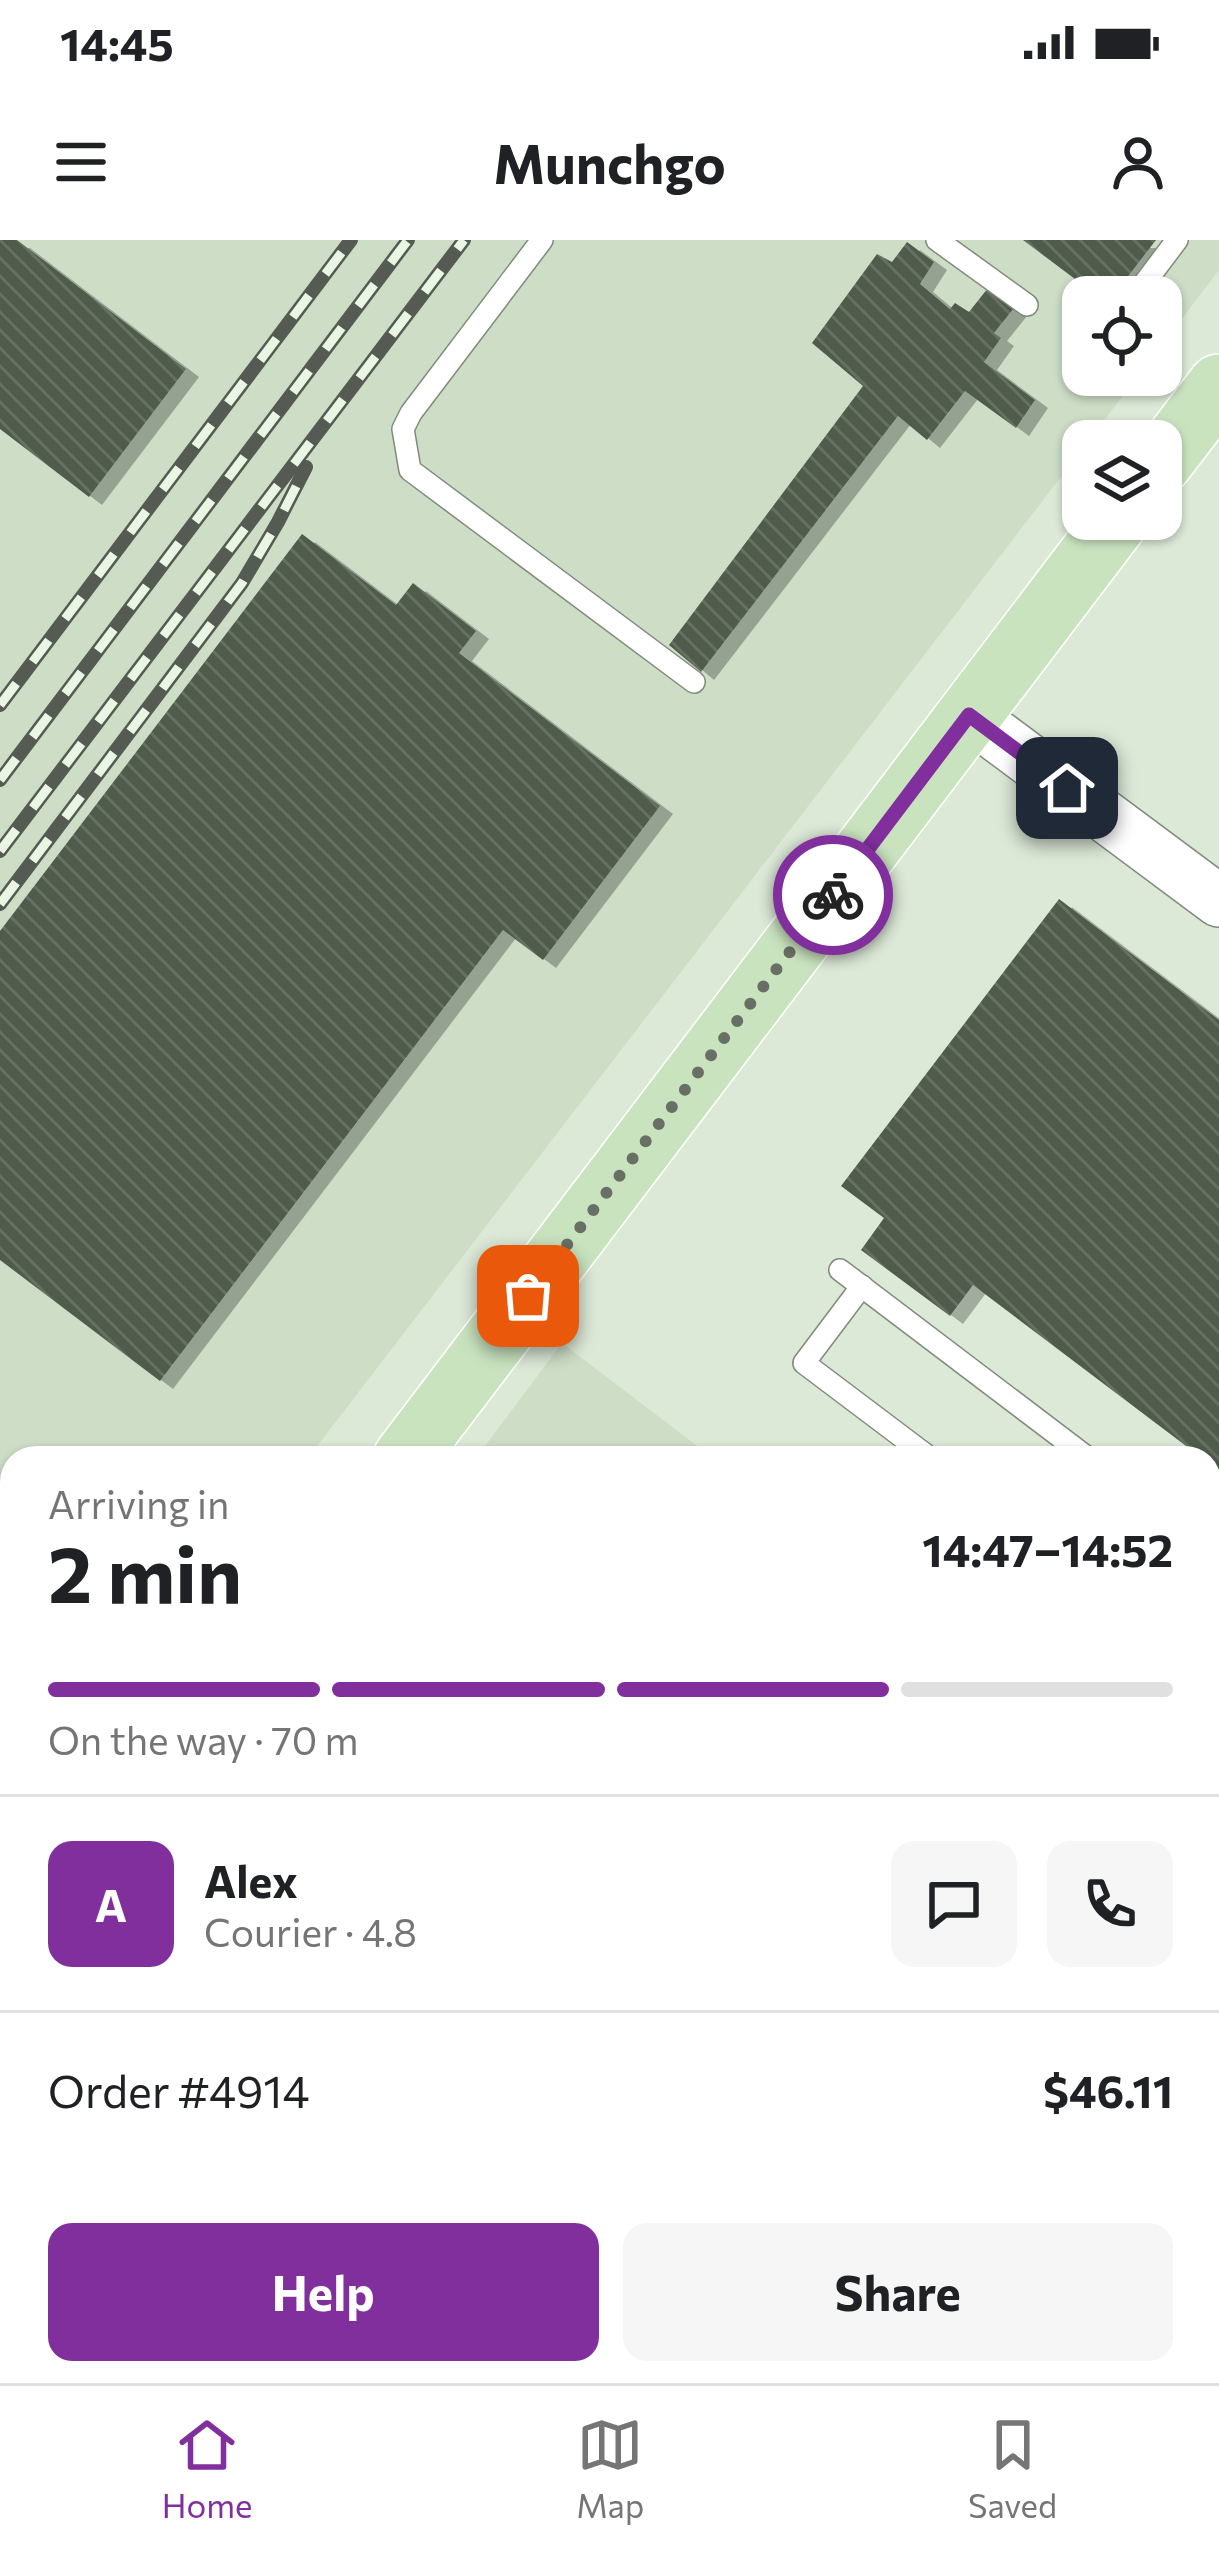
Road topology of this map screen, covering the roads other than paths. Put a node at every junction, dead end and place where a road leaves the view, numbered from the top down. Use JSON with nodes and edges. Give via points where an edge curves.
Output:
{"nodes":[{"id":1,"x":542,"y":240,"type":"edge"},
{"id":2,"x":937,"y":240,"type":"edge"},
{"id":3,"x":1177,"y":240,"type":"edge"},
{"id":4,"x":1150,"y":276,"type":"edge"},
{"id":5,"x":1027,"y":304,"type":"dead end"},
{"id":6,"x":1219,"y":386,"type":"edge"},
{"id":7,"x":1182,"y":434,"type":"edge"},
{"id":8,"x":1102,"y":540,"type":"edge"},
{"id":9,"x":694,"y":682,"type":"dead end"},
{"id":10,"x":969,"y":715,"type":"junction"},
{"id":11,"x":1219,"y":901,"type":"edge"},
{"id":12,"x":840,"y":1270,"type":"dead end"},
{"id":13,"x":862,"y":1286,"type":"junction"},
{"id":14,"x":414,"y":1446,"type":"edge"},
{"id":15,"x":914,"y":1446,"type":"edge"},
{"id":16,"x":1072,"y":1446,"type":"edge"}],
"edges":[{"from":1,"to":9,"type":"lane","via":[[411,413],[403,429],[410,470]]},
{"from":2,"to":5,"type":"lane"},
{"from":3,"to":4,"type":"lane"},
{"from":6,"to":7,"type":"main road"},
{"from":8,"to":10,"type":"main road"},
{"from":10,"to":11,"type":"street"},
{"from":10,"to":14,"type":"main road"},
{"from":12,"to":13,"type":"lane"},
{"from":13,"to":15,"type":"lane","via":[[804,1363]]},
{"from":13,"to":16,"type":"lane"}]}
